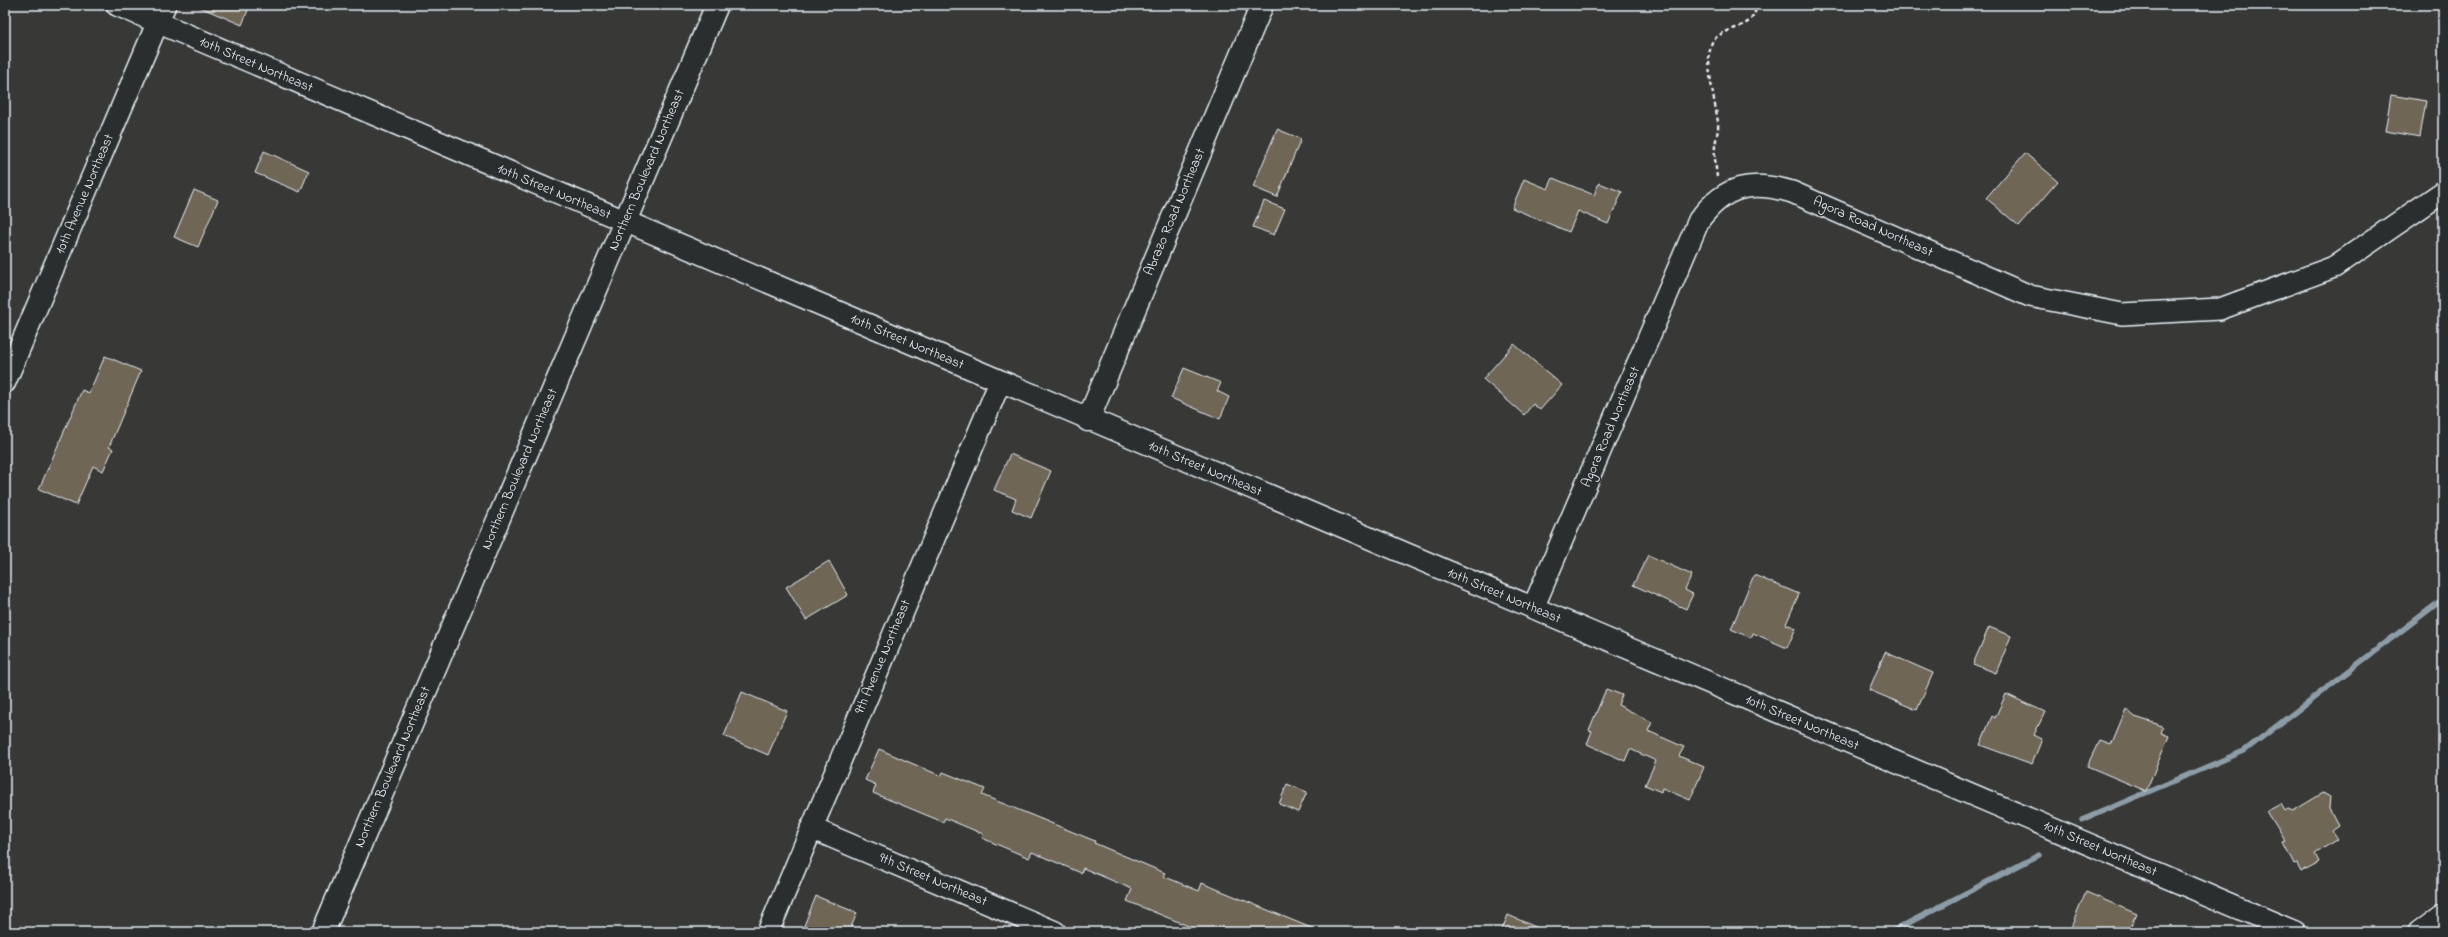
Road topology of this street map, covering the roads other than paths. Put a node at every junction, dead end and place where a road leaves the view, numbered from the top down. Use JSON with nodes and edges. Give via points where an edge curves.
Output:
{"nodes":[{"id":1,"x":117,"y":5,"type":"edge"},
{"id":2,"x":717,"y":5,"type":"edge"},
{"id":3,"x":1262,"y":5,"type":"edge"},
{"id":4,"x":161,"y":14,"type":"edge"},
{"id":5,"x":2443,"y":192,"type":"edge"},
{"id":6,"x":625,"y":222,"type":"junction"},
{"id":7,"x":5,"y":382,"type":"edge"},
{"id":8,"x":1000,"y":382,"type":"junction"},
{"id":9,"x":1088,"y":420,"type":"junction"},
{"id":10,"x":1534,"y":608,"type":"junction"},
{"id":11,"x":811,"y":828,"type":"junction"},
{"id":12,"x":2443,"y":914,"type":"edge"},
{"id":13,"x":323,"y":932,"type":"edge"},
{"id":14,"x":768,"y":932,"type":"edge"},
{"id":15,"x":1055,"y":932,"type":"edge"},
{"id":16,"x":2294,"y":932,"type":"edge"},
{"id":17,"x":2419,"y":932,"type":"edge"}],
"edges":[{"from":1,"to":4,"type":"street","name":"10th Street Northeast"},
{"from":2,"to":6,"type":"main road","name":"Northern Boulevard Northeast"},
{"from":3,"to":9,"type":"main road","name":"Abrazo Road Northeast"},
{"from":4,"to":6,"type":"street","name":"10th Street Northeast"},
{"from":4,"to":7,"type":"street","name":"10th Avenue Northeast"},
{"from":5,"to":10,"type":"street","name":"Agora Road Northeast","via":[[2334,267],[2220,309],[2122,314],[2030,296],[1792,192],[1772,186],[1756,185],[1722,195],[1709,206],[1699,220]]},
{"from":6,"to":8,"type":"street","name":"10th Street Northeast"},
{"from":6,"to":13,"type":"main road","name":"Northern Boulevard Northeast"},
{"from":8,"to":9,"type":"street","name":"10th Street Northeast"},
{"from":8,"to":11,"type":"street","name":"9th Avenue Northeast"},
{"from":9,"to":10,"type":"street","name":"10th Street Northeast"},
{"from":10,"to":16,"type":"street","name":"10th Street Northeast"},
{"from":11,"to":14,"type":"street","name":"9th Avenue Northeast"},
{"from":11,"to":15,"type":"street","name":"9th Street Northeast"},
{"from":12,"to":17,"type":"street"}]}
